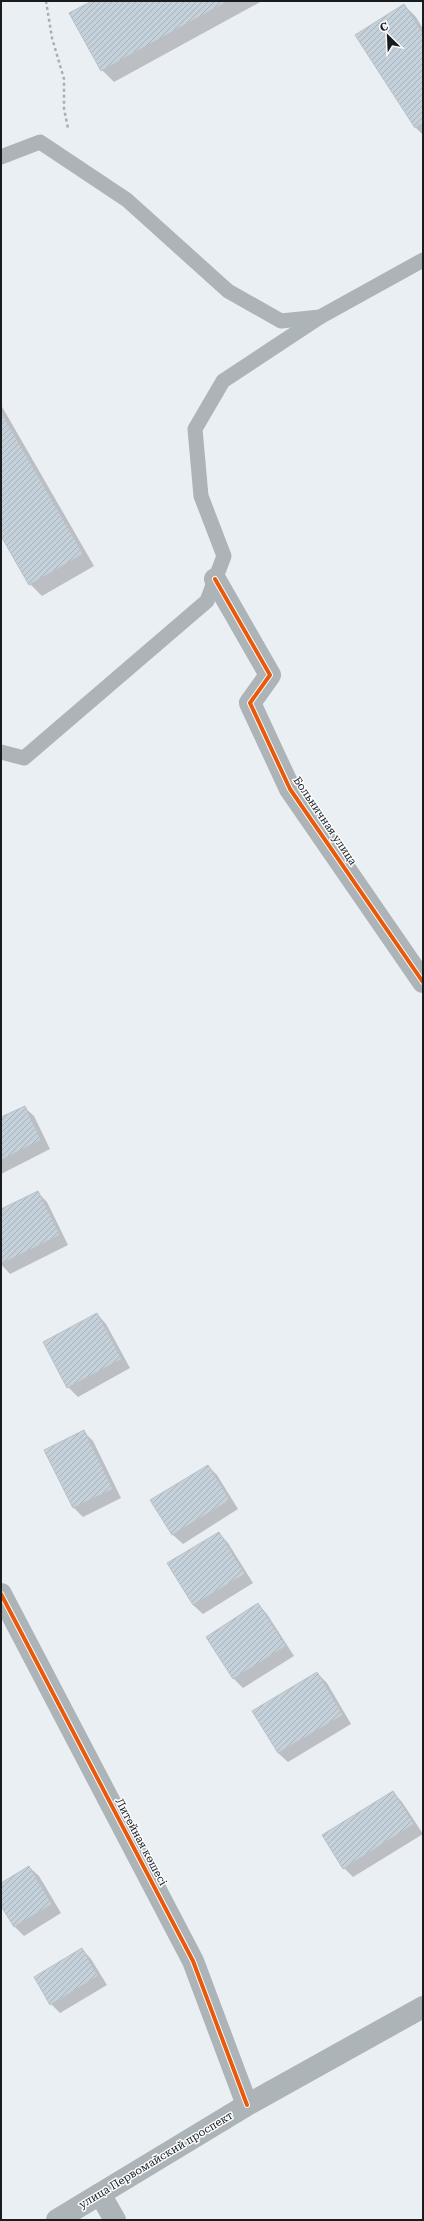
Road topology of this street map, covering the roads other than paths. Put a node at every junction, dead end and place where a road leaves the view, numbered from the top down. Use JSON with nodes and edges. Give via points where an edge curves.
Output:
{"nodes":[{"id":1,"x":1,"y":157,"type":"edge"},
{"id":2,"x":423,"y":260,"type":"edge"},
{"id":3,"x":320,"y":317,"type":"junction"},
{"id":4,"x":215,"y":579,"type":"junction"},
{"id":5,"x":1,"y":752,"type":"edge"},
{"id":6,"x":423,"y":982,"type":"edge"},
{"id":7,"x":1,"y":1594,"type":"edge"},
{"id":8,"x":423,"y":2007,"type":"edge"},
{"id":9,"x":247,"y":2105,"type":"junction"},
{"id":10,"x":100,"y":2194,"type":"junction"},
{"id":11,"x":57,"y":2220,"type":"edge"},
{"id":12,"x":115,"y":2220,"type":"edge"}],
"edges":[{"from":1,"to":3,"type":"lane","via":[[40,142],[128,200],[228,291],[281,321]]},
{"from":2,"to":3,"type":"lane"},
{"from":3,"to":4,"type":"lane","via":[[223,381],[195,429],[201,496],[224,556]]},
{"from":4,"to":5,"type":"lane","via":[[207,601],[24,758]]},
{"from":4,"to":6,"type":"street","name":"Больничная улица","via":[[270,675],[250,703],[290,789]]},
{"from":7,"to":9,"type":"street","name":"Литейная көшесі","via":[[193,1962]]},
{"from":8,"to":9,"type":"street","name":"улица Первомайский проспект"},
{"from":9,"to":10,"type":"street","name":"улица Первомайский проспект"},
{"from":10,"to":11,"type":"street","name":"улица Первомайский проспект"},
{"from":10,"to":12,"type":"street"}]}
